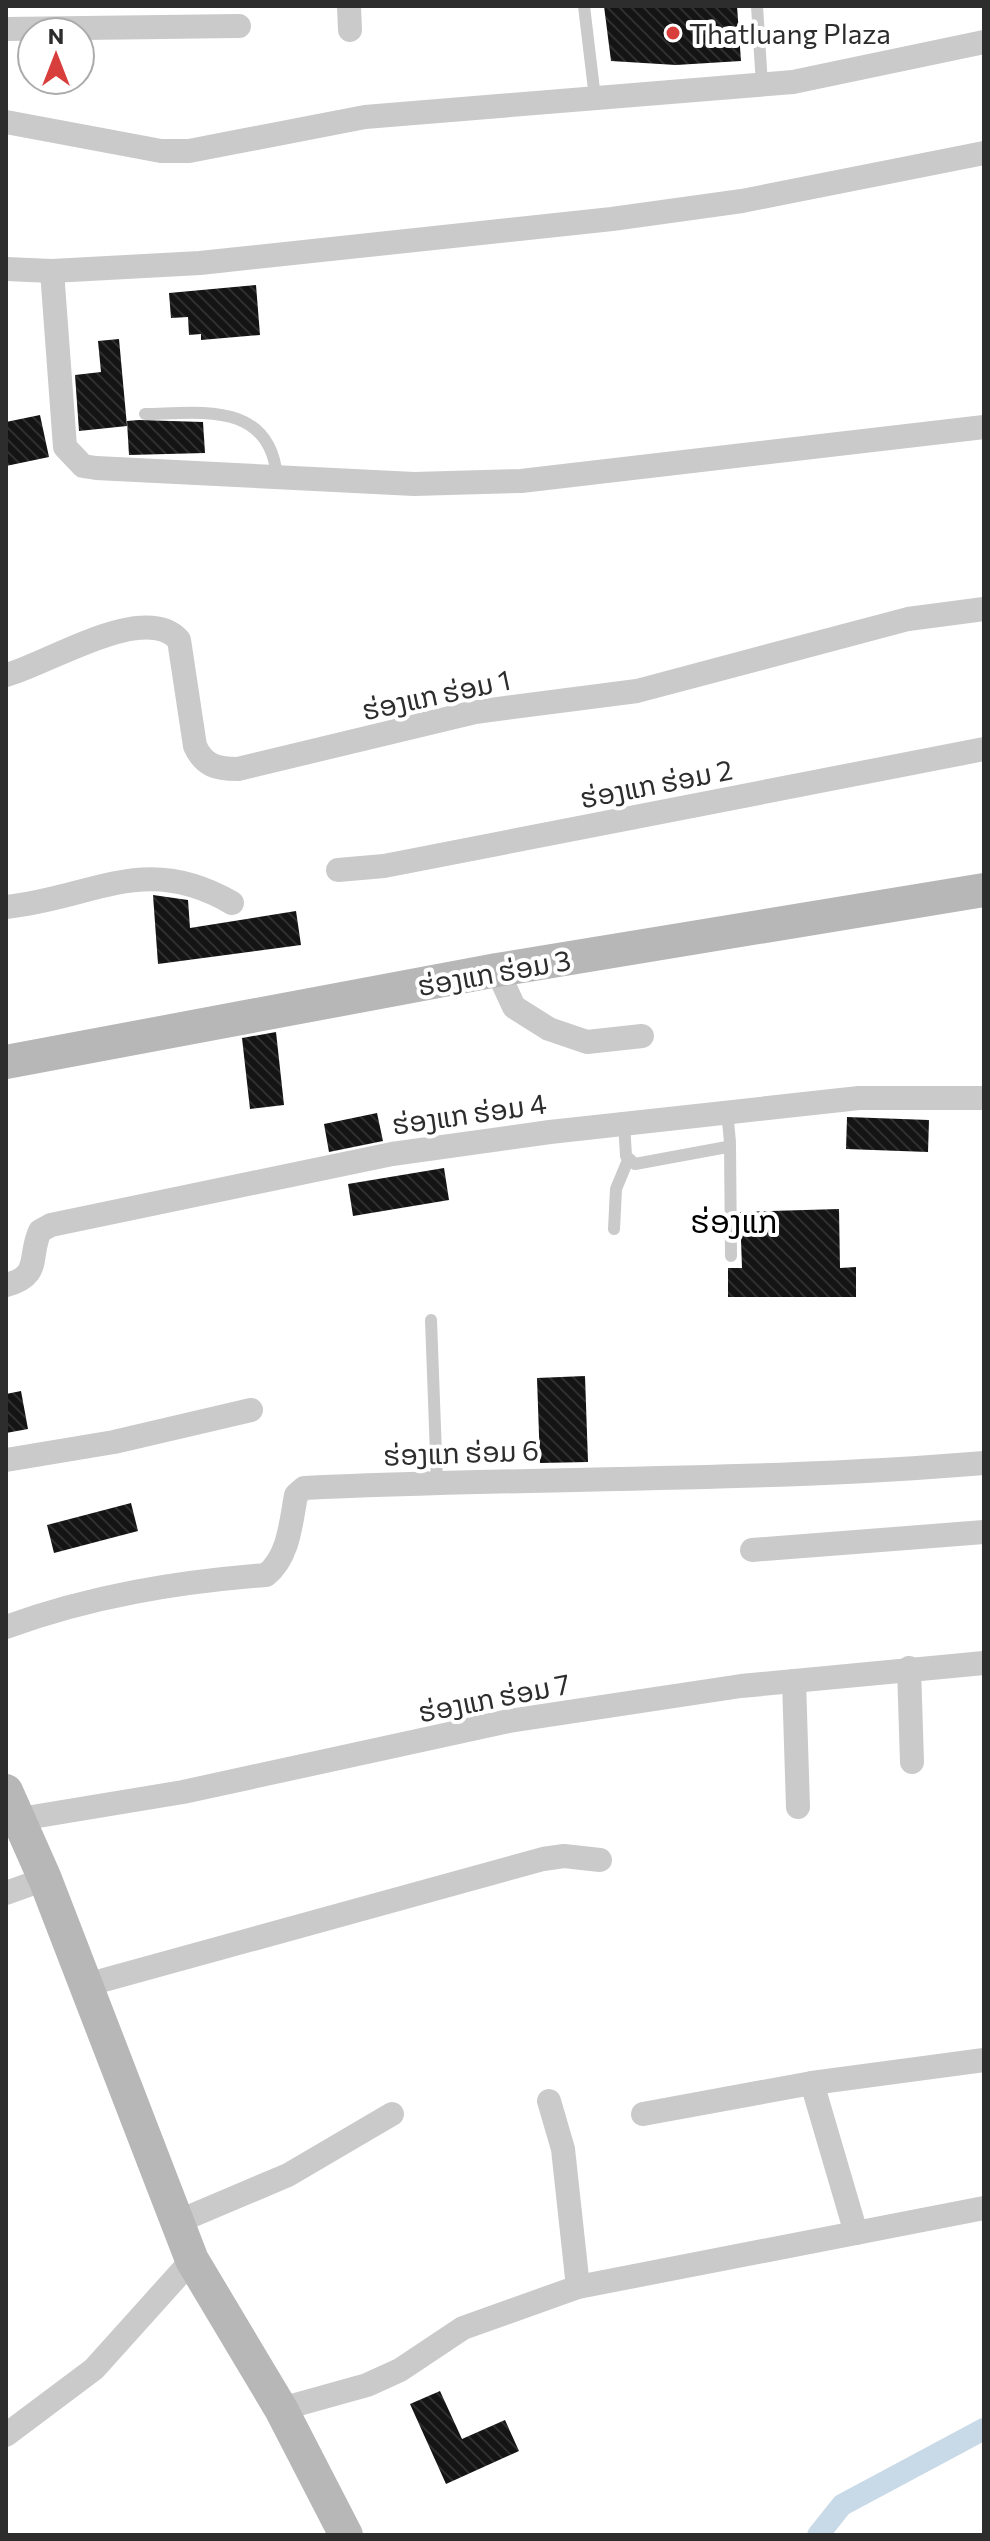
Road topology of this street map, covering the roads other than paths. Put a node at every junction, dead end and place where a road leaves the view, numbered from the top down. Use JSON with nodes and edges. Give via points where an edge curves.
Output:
{"nodes":[{"id":1,"x":584,"y":6,"type":"edge"},
{"id":2,"x":757,"y":6,"type":"edge"},
{"id":3,"x":239,"y":26,"type":"dead end"},
{"id":4,"x":6,"y":29,"type":"edge"},
{"id":5,"x":984,"y":42,"type":"edge"},
{"id":6,"x":762,"y":85,"type":"junction"},
{"id":7,"x":595,"y":98,"type":"junction"},
{"id":8,"x":6,"y":122,"type":"edge"},
{"id":9,"x":984,"y":153,"type":"edge"},
{"id":10,"x":6,"y":269,"type":"edge"},
{"id":11,"x":52,"y":271,"type":"junction"},
{"id":12,"x":145,"y":414,"type":"dead end"},
{"id":13,"x":984,"y":427,"type":"edge"},
{"id":14,"x":277,"y":477,"type":"junction"},
{"id":15,"x":984,"y":609,"type":"edge"},
{"id":16,"x":6,"y":675,"type":"edge"},
{"id":17,"x":984,"y":749,"type":"edge"},
{"id":18,"x":338,"y":870,"type":"dead end"},
{"id":19,"x":984,"y":890,"type":"edge"},
{"id":20,"x":232,"y":903,"type":"dead end"},
{"id":21,"x":6,"y":907,"type":"edge"},
{"id":22,"x":497,"y":970,"type":"junction"},
{"id":23,"x":642,"y":1036,"type":"dead end"},
{"id":24,"x":6,"y":1062,"type":"edge"},
{"id":25,"x":984,"y":1098,"type":"edge"},
{"id":26,"x":727,"y":1111,"type":"junction"},
{"id":27,"x":624,"y":1123,"type":"junction"},
{"id":28,"x":730,"y":1145,"type":"junction"},
{"id":29,"x":628,"y":1160,"type":"junction"},
{"id":30,"x":614,"y":1229,"type":"dead end"},
{"id":31,"x":731,"y":1256,"type":"dead end"},
{"id":32,"x":6,"y":1285,"type":"edge"},
{"id":33,"x":431,"y":1320,"type":"dead end"},
{"id":34,"x":251,"y":1410,"type":"dead end"},
{"id":35,"x":6,"y":1460,"type":"edge"},
{"id":36,"x":984,"y":1463,"type":"edge"},
{"id":37,"x":437,"y":1482,"type":"junction"},
{"id":38,"x":984,"y":1532,"type":"edge"},
{"id":39,"x":752,"y":1550,"type":"dead end"},
{"id":40,"x":6,"y":1627,"type":"edge"},
{"id":41,"x":984,"y":1663,"type":"edge"},
{"id":42,"x":909,"y":1668,"type":"junction"},
{"id":43,"x":794,"y":1681,"type":"junction"},
{"id":44,"x":912,"y":1762,"type":"dead end"},
{"id":45,"x":13,"y":1805,"type":"edge"},
{"id":46,"x":798,"y":1807,"type":"dead end"},
{"id":47,"x":600,"y":1860,"type":"dead end"},
{"id":48,"x":45,"y":1879,"type":"junction"},
{"id":49,"x":6,"y":1893,"type":"edge"},
{"id":50,"x":86,"y":1985,"type":"junction"},
{"id":51,"x":984,"y":2060,"type":"edge"},
{"id":52,"x":812,"y":2083,"type":"junction"},
{"id":53,"x":549,"y":2101,"type":"dead end"},
{"id":54,"x":392,"y":2114,"type":"dead end"},
{"id":55,"x":643,"y":2114,"type":"dead end"},
{"id":56,"x":984,"y":2208,"type":"edge"},
{"id":57,"x":177,"y":2222,"type":"junction"},
{"id":58,"x":856,"y":2233,"type":"junction"},
{"id":59,"x":192,"y":2260,"type":"junction"},
{"id":60,"x":578,"y":2287,"type":"junction"},
{"id":61,"x":281,"y":2409,"type":"junction"},
{"id":62,"x":6,"y":2435,"type":"edge"},
{"id":63,"x":346,"y":2535,"type":"edge"}],
"edges":[{"from":1,"to":7,"type":"lane"},
{"from":2,"to":6,"type":"lane"},
{"from":3,"to":4,"type":"street"},
{"from":5,"to":6,"type":"street"},
{"from":6,"to":7,"type":"street"},
{"from":7,"to":8,"type":"street","via":[[365,117],[189,151],[161,151]]},
{"from":9,"to":11,"type":"street","via":[[742,201],[612,219],[200,263]]},
{"from":10,"to":11,"type":"street"},
{"from":11,"to":14,"type":"street","via":[[65,447],[73,457],[96,468]]},
{"from":12,"to":14,"type":"lane","via":[[220,412],[240,419],[269,443]]},
{"from":13,"to":14,"type":"street","via":[[521,481],[414,484]]},
{"from":15,"to":16,"type":"street","name":"ຮ່ອງແກ ຮ່ອມ 1","via":[[908,619],[637,691],[475,712],[238,769],[221,769],[200,757],[179,640],[167,630],[132,629]]},
{"from":17,"to":18,"type":"street","name":"ຮ່ອງແກ ຮ່ອມ 2","via":[[384,866]]},
{"from":19,"to":22,"type":"street","name":"ຮ່ອງແກ ຮ່ອມ 3"},
{"from":20,"to":21,"type":"street","via":[[202,886],[141,877]]},
{"from":22,"to":23,"type":"street","via":[[514,1007],[549,1029],[587,1042]]},
{"from":22,"to":24,"type":"street","name":"ຮ່ອງແກ ຮ່ອມ 3"},
{"from":25,"to":26,"type":"street","name":"ຮ່ອງແກ ຮ່ອມ 4","via":[[859,1098]]},
{"from":26,"to":27,"type":"street","name":"ຮ່ອງແກ ຮ່ອມ 4"},
{"from":26,"to":28,"type":"lane"},
{"from":27,"to":29,"type":"lane"},
{"from":27,"to":32,"type":"street","name":"ຮ່ອງແກ ຮ່ອມ 4","via":[[392,1154],[51,1225],[40,1231],[26,1277]]},
{"from":28,"to":29,"type":"lane","via":[[635,1164]]},
{"from":28,"to":31,"type":"lane"},
{"from":29,"to":30,"type":"lane","via":[[616,1189]]},
{"from":33,"to":37,"type":"lane"},
{"from":34,"to":35,"type":"street"},
{"from":36,"to":37,"type":"street","name":"ຮ່ອງແກ ຮ່ອມ 6","via":[[742,1478]]},
{"from":37,"to":40,"type":"street","name":"ຮ່ອງແກ ຮ່ອມ 6","via":[[304,1488],[296,1495],[280,1559],[266,1575],[203,1580],[68,1604]]},
{"from":38,"to":39,"type":"street"},
{"from":41,"to":42,"type":"street","name":"ຮ່ອງແກ ຮ່ອມ 7"},
{"from":42,"to":43,"type":"street","name":"ຮ່ອງແກ ຮ່ອມ 7"},
{"from":42,"to":44,"type":"street"},
{"from":43,"to":45,"type":"street","name":"ຮ່ອງແກ ຮ່ອມ 7","via":[[509,1721],[183,1792]]},
{"from":43,"to":46,"type":"street"},
{"from":45,"to":48,"type":"street"},
{"from":47,"to":50,"type":"street","via":[[543,1859]]},
{"from":48,"to":49,"type":"street"},
{"from":48,"to":50,"type":"street"},
{"from":50,"to":57,"type":"street"},
{"from":51,"to":52,"type":"street"},
{"from":52,"to":55,"type":"street"},
{"from":52,"to":58,"type":"street"},
{"from":53,"to":60,"type":"street","via":[[563,2149]]},
{"from":54,"to":57,"type":"street","via":[[288,2175]]},
{"from":56,"to":58,"type":"street"},
{"from":57,"to":59,"type":"street"},
{"from":58,"to":60,"type":"street"},
{"from":59,"to":61,"type":"street"},
{"from":59,"to":62,"type":"street","via":[[94,2369]]},
{"from":60,"to":61,"type":"street","via":[[463,2328],[367,2385]]},
{"from":61,"to":63,"type":"street"}]}
